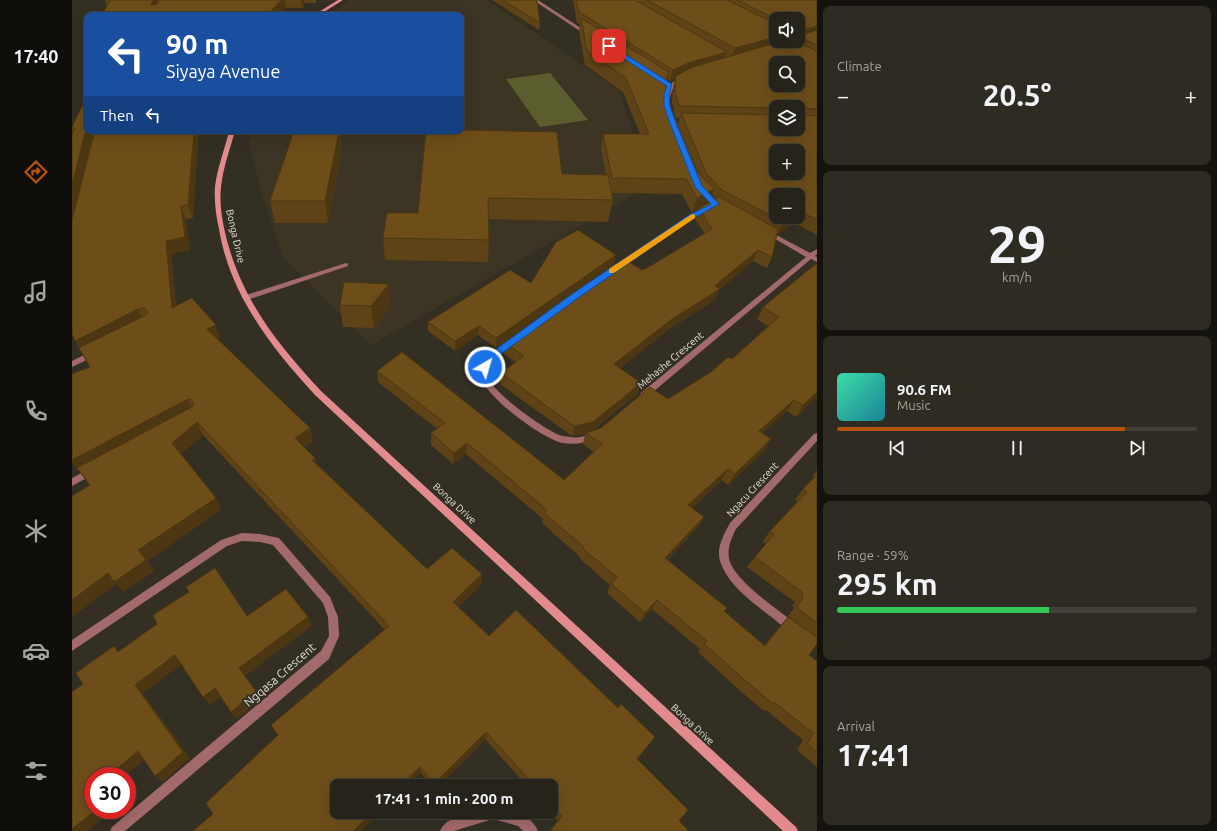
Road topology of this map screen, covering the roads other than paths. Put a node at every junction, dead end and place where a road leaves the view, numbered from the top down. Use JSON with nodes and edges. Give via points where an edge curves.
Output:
{"nodes":[{"id":1,"x":341,"y":0,"type":"edge"},
{"id":2,"x":535,"y":0,"type":"edge"},
{"id":3,"x":321,"y":12,"type":"edge"},
{"id":4,"x":593,"y":36,"type":"edge"},
{"id":5,"x":687,"y":76,"type":"edge"},
{"id":6,"x":664,"y":81,"type":"edge"},
{"id":7,"x":670,"y":85,"type":"junction"},
{"id":8,"x":668,"y":111,"type":"edge"},
{"id":9,"x":231,"y":134,"type":"edge"},
{"id":10,"x":715,"y":204,"type":"edge"},
{"id":11,"x":763,"y":230,"type":"edge"},
{"id":12,"x":817,"y":251,"type":"edge"},
{"id":13,"x":813,"y":258,"type":"edge"},
{"id":14,"x":346,"y":265,"type":"dead end"},
{"id":15,"x":614,"y":270,"type":"edge"},
{"id":16,"x":244,"y":298,"type":"junction"},
{"id":17,"x":521,"y":335,"type":"edge"},
{"id":18,"x":99,"y":350,"type":"edge"},
{"id":19,"x":72,"y":364,"type":"edge"},
{"id":20,"x":637,"y":400,"type":"edge"},
{"id":21,"x":600,"y":431,"type":"edge"},
{"id":22,"x":817,"y":436,"type":"edge"},
{"id":23,"x":98,"y":469,"type":"edge"},
{"id":24,"x":72,"y":482,"type":"edge"},
{"id":25,"x":798,"y":631,"type":"edge"},
{"id":26,"x":72,"y":646,"type":"edge"},
{"id":27,"x":116,"y":831,"type":"edge"},
{"id":28,"x":446,"y":831,"type":"edge"},
{"id":29,"x":532,"y":831,"type":"edge"},
{"id":30,"x":792,"y":831,"type":"edge"}],
"edges":[{"from":1,"to":3,"type":"street"},
{"from":2,"to":4,"type":"street"},
{"from":5,"to":7,"type":"street"},
{"from":6,"to":7,"type":"street"},
{"from":7,"to":8,"type":"street","via":[[666,94]]},
{"from":9,"to":16,"type":"street","name":"Bonga Drive","via":[[218,186],[218,206],[227,255]]},
{"from":10,"to":15,"type":"street","via":[[691,217]]},
{"from":11,"to":13,"type":"street"},
{"from":12,"to":13,"type":"street","name":"Mehashe Crescent"},
{"from":13,"to":20,"type":"street","name":"Mehashe Crescent"},
{"from":14,"to":16,"type":"street"},
{"from":16,"to":30,"type":"street","name":"Bonga Drive","via":[[270,340],[318,393]]},
{"from":17,"to":21,"type":"street","via":[[486,361],[487,383],[496,394],[541,428],[562,440],[586,440]]},
{"from":18,"to":19,"type":"street"},
{"from":22,"to":25,"type":"street","name":"Ngacu Crescent","via":[[733,526],[725,541],[725,561],[739,584]]},
{"from":23,"to":24,"type":"street"},
{"from":26,"to":27,"type":"street","name":"Ngqasa Crescent","via":[[224,543],[242,537],[276,541],[327,600],[333,618],[334,636],[325,655]]},
{"from":28,"to":29,"type":"street","via":[[452,825],[493,813],[522,821]]}]}
